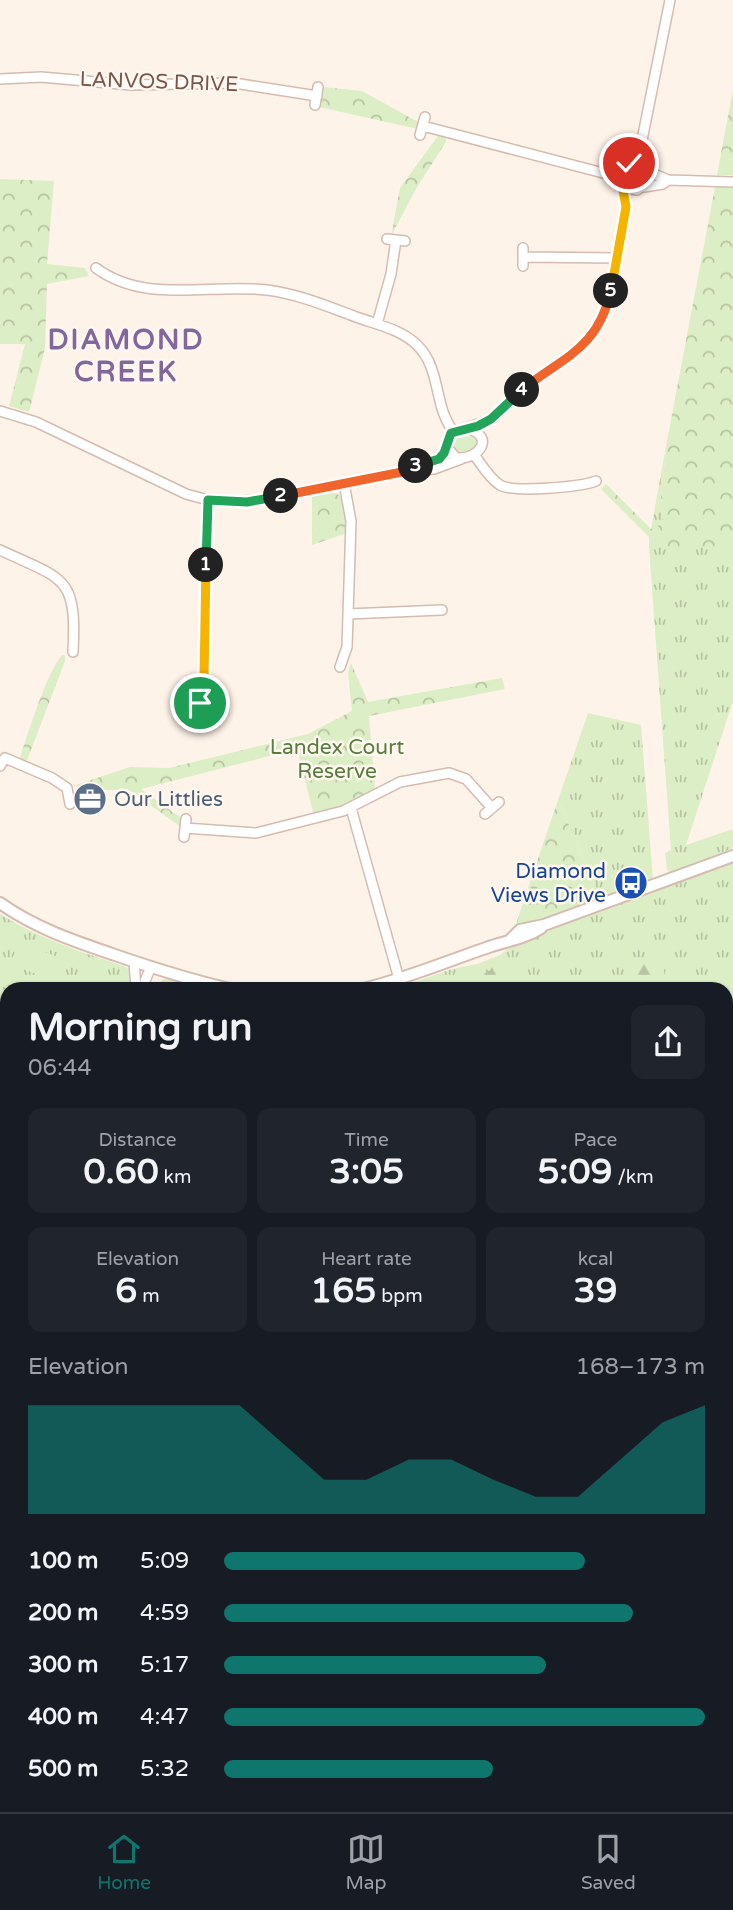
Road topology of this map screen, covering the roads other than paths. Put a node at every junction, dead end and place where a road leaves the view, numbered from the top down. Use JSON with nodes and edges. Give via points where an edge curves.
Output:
{"nodes":[{"id":1,"x":670,"y":0,"type":"edge"},
{"id":2,"x":0,"y":79,"type":"edge"},
{"id":3,"x":317,"y":96,"type":"dead end"},
{"id":4,"x":423,"y":126,"type":"dead end"},
{"id":5,"x":640,"y":150,"type":"junction"},
{"id":6,"x":625,"y":166,"type":"junction"},
{"id":7,"x":645,"y":168,"type":"junction"},
{"id":8,"x":607,"y":174,"type":"junction"},
{"id":9,"x":668,"y":180,"type":"junction"},
{"id":10,"x":733,"y":182,"type":"edge"},
{"id":11,"x":622,"y":184,"type":"junction"},
{"id":12,"x":640,"y":189,"type":"junction"},
{"id":13,"x":626,"y":207,"type":"junction"},
{"id":14,"x":396,"y":240,"type":"dead end"},
{"id":15,"x":523,"y":257,"type":"dead end"},
{"id":16,"x":617,"y":258,"type":"junction"},
{"id":17,"x":96,"y":268,"type":"dead end"},
{"id":18,"x":377,"y":324,"type":"junction"},
{"id":19,"x":0,"y":411,"type":"edge"},
{"id":20,"x":491,"y":419,"type":"junction"},
{"id":21,"x":468,"y":429,"type":"junction"},
{"id":22,"x":454,"y":432,"type":"junction"},
{"id":23,"x":482,"y":440,"type":"junction"},
{"id":24,"x":447,"y":447,"type":"junction"},
{"id":25,"x":475,"y":456,"type":"junction"},
{"id":26,"x":461,"y":459,"type":"junction"},
{"id":27,"x":407,"y":471,"type":"junction"},
{"id":28,"x":596,"y":481,"type":"dead end"},
{"id":29,"x":344,"y":483,"type":"junction"},
{"id":30,"x":208,"y":500,"type":"junction"},
{"id":31,"x":0,"y":550,"type":"edge"},
{"id":32,"x":442,"y":610,"type":"dead end"},
{"id":33,"x":348,"y":614,"type":"junction"},
{"id":34,"x":73,"y":652,"type":"dead end"},
{"id":35,"x":340,"y":667,"type":"dead end"},
{"id":36,"x":195,"y":711,"type":"dead end"},
{"id":37,"x":2,"y":760,"type":"edge"},
{"id":38,"x":70,"y":804,"type":"dead end"},
{"id":39,"x":351,"y":808,"type":"junction"},
{"id":40,"x":492,"y":808,"type":"dead end"},
{"id":41,"x":185,"y":828,"type":"dead end"},
{"id":42,"x":733,"y":856,"type":"edge"},
{"id":43,"x":0,"y":904,"type":"edge"},
{"id":44,"x":134,"y":961,"type":"junction"},
{"id":45,"x":151,"y":967,"type":"junction"},
{"id":46,"x":399,"y":979,"type":"junction"},
{"id":47,"x":136,"y":982,"type":"edge"},
{"id":48,"x":145,"y":982,"type":"edge"},
{"id":49,"x":205,"y":982,"type":"edge"},
{"id":50,"x":388,"y":982,"type":"edge"}],
"edges":[{"from":1,"to":5,"type":"street"},
{"from":2,"to":3,"type":"street","name":"LANVOS DRIVE","via":[[41,77],[122,85],[234,83]]},
{"from":4,"to":8,"type":"street"},
{"from":5,"to":6,"type":"street"},
{"from":5,"to":7,"type":"street"},
{"from":6,"to":7,"type":"street","via":[[638,163]]},
{"from":6,"to":8,"type":"street"},
{"from":6,"to":11,"type":"street"},
{"from":7,"to":9,"type":"street"},
{"from":7,"to":12,"type":"street","via":[[648,179]]},
{"from":8,"to":11,"type":"street"},
{"from":9,"to":10,"type":"street"},
{"from":9,"to":12,"type":"street"},
{"from":11,"to":12,"type":"street","via":[[630,190]]},
{"from":11,"to":13,"type":"street"},
{"from":12,"to":13,"type":"street"},
{"from":13,"to":16,"type":"street"},
{"from":14,"to":18,"type":"street"},
{"from":15,"to":16,"type":"street"},
{"from":16,"to":20,"type":"street","via":[[607,307],[585,343]]},
{"from":17,"to":18,"type":"street","via":[[116,280],[177,292],[244,288],[278,292]]},
{"from":18,"to":22,"type":"street","via":[[403,334],[423,351]]},
{"from":19,"to":30,"type":"street","via":[[36,422]]},
{"from":20,"to":21,"type":"street"},
{"from":20,"to":23,"type":"street"},
{"from":21,"to":22,"type":"street"},
{"from":21,"to":23,"type":"street"},
{"from":22,"to":24,"type":"street"},
{"from":23,"to":25,"type":"street"},
{"from":24,"to":26,"type":"street","via":[[452,456]]},
{"from":24,"to":27,"type":"street","via":[[435,461]]},
{"from":25,"to":26,"type":"street"},
{"from":25,"to":28,"type":"street","via":[[505,488],[573,487]]},
{"from":26,"to":27,"type":"street","via":[[434,469]]},
{"from":27,"to":29,"type":"street"},
{"from":29,"to":30,"type":"street","via":[[247,502]]},
{"from":29,"to":33,"type":"street","via":[[351,521]]},
{"from":30,"to":36,"type":"street","via":[[204,678]]},
{"from":31,"to":34,"type":"street","via":[[48,572],[66,588],[74,611]]},
{"from":32,"to":33,"type":"street"},
{"from":33,"to":35,"type":"street","via":[[346,654]]},
{"from":37,"to":38,"type":"street","via":[[60,783],[70,793]]},
{"from":39,"to":40,"type":"street","via":[[394,784],[449,773],[467,779]]},
{"from":39,"to":41,"type":"street","via":[[256,833]]},
{"from":39,"to":46,"type":"street"},
{"from":42,"to":46,"type":"street","via":[[544,925],[529,937]]},
{"from":43,"to":44,"type":"street","via":[[43,928]]},
{"from":44,"to":45,"type":"street"},
{"from":44,"to":47,"type":"street"},
{"from":45,"to":48,"type":"street"},
{"from":45,"to":49,"type":"street"},
{"from":46,"to":50,"type":"street"}]}
